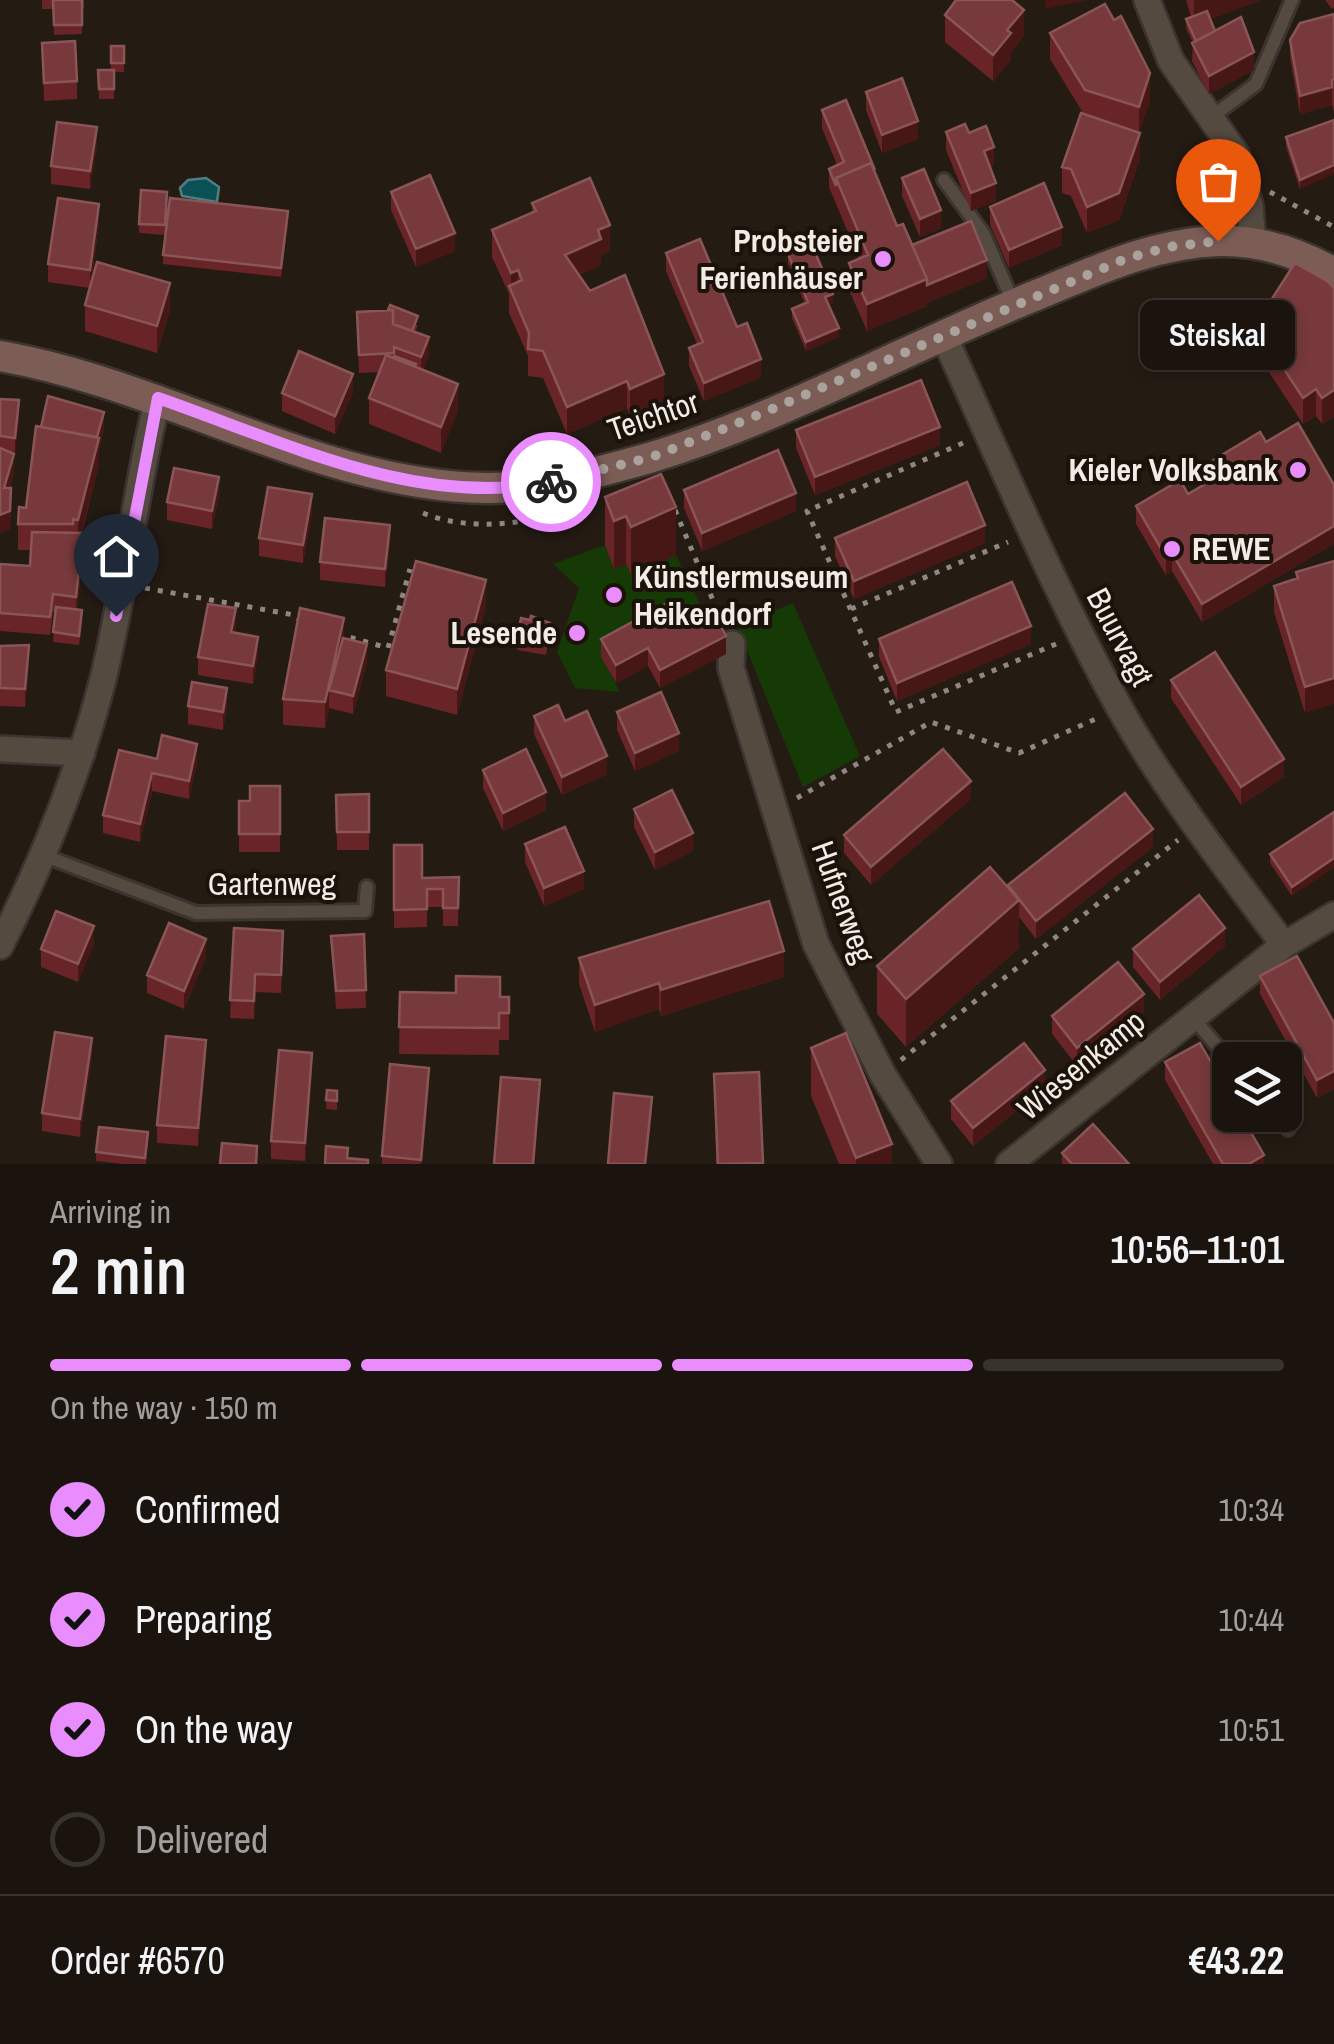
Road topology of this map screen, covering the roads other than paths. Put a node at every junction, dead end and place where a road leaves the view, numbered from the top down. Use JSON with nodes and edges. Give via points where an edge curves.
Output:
{"nodes":[{"id":1,"x":1147,"y":0,"type":"edge"},
{"id":2,"x":1292,"y":0,"type":"edge"},
{"id":3,"x":1299,"y":26,"type":"edge"},
{"id":4,"x":1282,"y":31,"type":"junction"},
{"id":5,"x":1210,"y":118,"type":"junction"},
{"id":6,"x":944,"y":180,"type":"dead end"},
{"id":7,"x":1253,"y":243,"type":"junction"},
{"id":8,"x":1334,"y":273,"type":"edge"},
{"id":9,"x":1014,"y":304,"type":"junction"},
{"id":10,"x":943,"y":334,"type":"junction"},
{"id":11,"x":0,"y":356,"type":"edge"},
{"id":12,"x":158,"y":398,"type":"junction"},
{"id":13,"x":732,"y":644,"type":"road end"},
{"id":14,"x":0,"y":749,"type":"edge"},
{"id":15,"x":82,"y":752,"type":"junction"},
{"id":16,"x":46,"y":856,"type":"junction"},
{"id":17,"x":367,"y":887,"type":"dead end"},
{"id":18,"x":1334,"y":915,"type":"edge"},
{"id":19,"x":1284,"y":945,"type":"junction"},
{"id":20,"x":0,"y":946,"type":"edge"},
{"id":21,"x":1193,"y":1018,"type":"junction"},
{"id":22,"x":1214,"y":1042,"type":"edge"},
{"id":23,"x":939,"y":1164,"type":"edge"},
{"id":24,"x":1009,"y":1164,"type":"edge"}],
"edges":[{"from":1,"to":5,"type":"street","via":[[1170,61]]},
{"from":2,"to":4,"type":"lane"},
{"from":3,"to":4,"type":"lane"},
{"from":4,"to":5,"type":"lane","via":[[1256,84]]},
{"from":5,"to":7,"type":"street","via":[[1236,154]]},
{"from":6,"to":9,"type":"lane","via":[[983,233]]},
{"from":7,"to":8,"type":"street","name":"Teichtor"},
{"from":7,"to":9,"type":"street","name":"Teichtor","via":[[1169,247]]},
{"from":9,"to":10,"type":"street","name":"Teichtor"},
{"from":10,"to":12,"type":"street","name":"Teichtor","via":[[652,457],[511,487],[451,486],[383,474]]},
{"from":10,"to":19,"type":"street","name":"Buurvagt","via":[[1030,533],[1120,708]]},
{"from":11,"to":12,"type":"street","name":"Teichtor"},
{"from":12,"to":15,"type":"street"},
{"from":13,"to":23,"type":"street","name":"Hufnerweg","via":[[732,668],[816,944],[883,1075]]},
{"from":14,"to":15,"type":"street"},
{"from":15,"to":16,"type":"street"},
{"from":16,"to":17,"type":"lane","name":"Gartenweg","via":[[196,913],[364,911]]},
{"from":16,"to":20,"type":"street"},
{"from":18,"to":19,"type":"street","name":"Wiesenkamp"},
{"from":19,"to":21,"type":"street","name":"Wiesenkamp"},
{"from":21,"to":22,"type":"lane","name":"Wiesenkamp"},
{"from":21,"to":24,"type":"street","name":"Wiesenkamp"}]}
